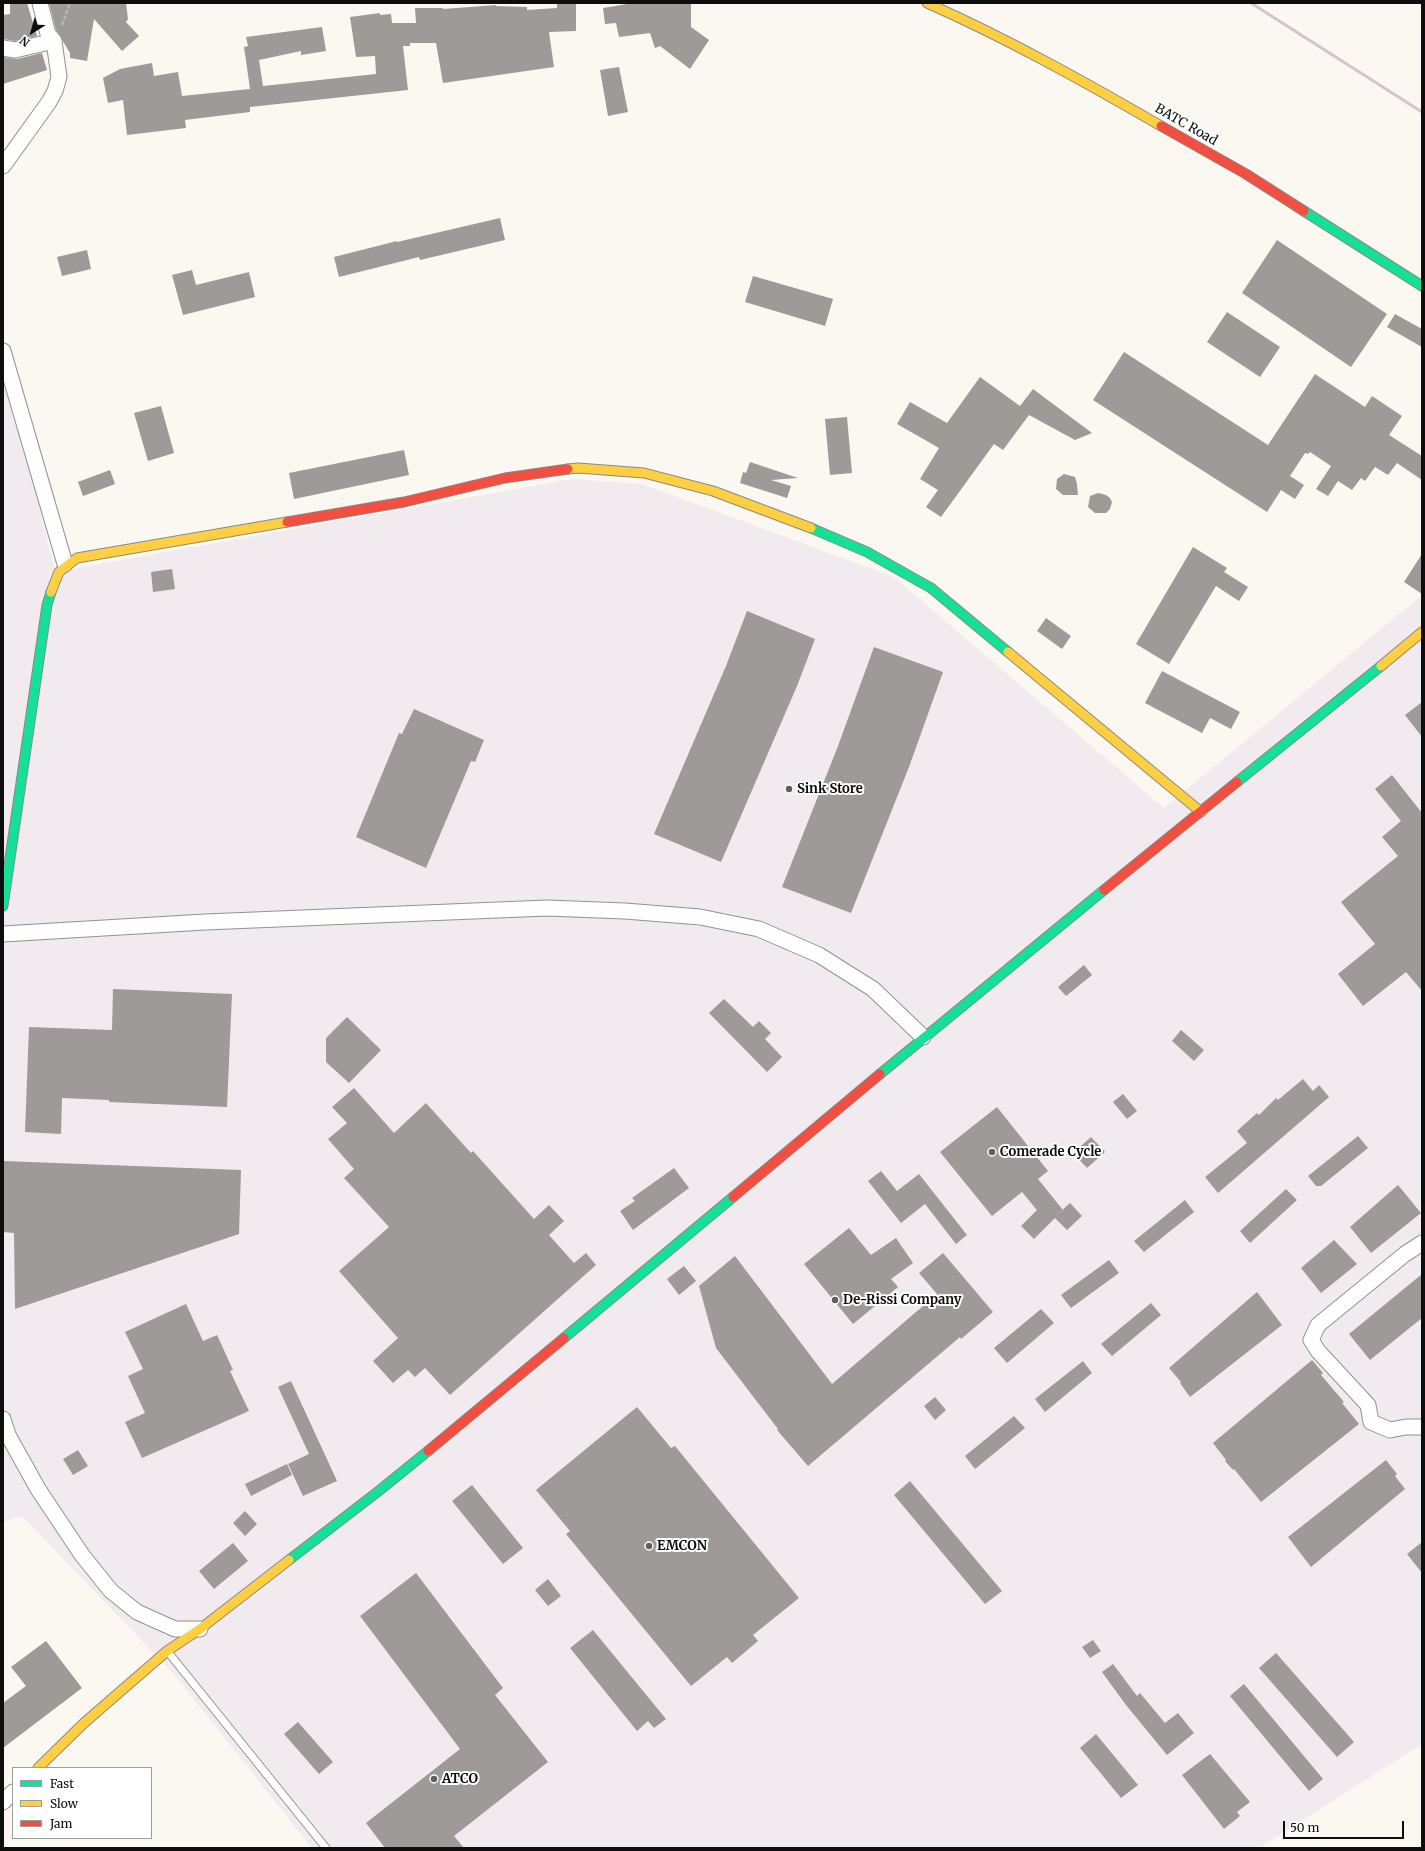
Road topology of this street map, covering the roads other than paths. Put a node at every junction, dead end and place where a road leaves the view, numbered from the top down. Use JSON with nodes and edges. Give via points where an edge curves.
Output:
{"nodes":[{"id":1,"x":40,"y":3,"type":"edge"},
{"id":2,"x":927,"y":3,"type":"edge"},
{"id":3,"x":54,"y":41,"type":"junction"},
{"id":4,"x":3,"y":48,"type":"edge"},
{"id":5,"x":3,"y":166,"type":"edge"},
{"id":6,"x":1422,"y":286,"type":"edge"},
{"id":7,"x":3,"y":351,"type":"edge"},
{"id":8,"x":65,"y":564,"type":"junction"},
{"id":9,"x":1422,"y":632,"type":"edge"},
{"id":10,"x":1201,"y":812,"type":"junction"},
{"id":11,"x":3,"y":906,"type":"edge"},
{"id":12,"x":3,"y":934,"type":"edge"},
{"id":13,"x":924,"y":1037,"type":"junction"},
{"id":14,"x":1422,"y":1243,"type":"edge"},
{"id":15,"x":3,"y":1419,"type":"edge"},
{"id":16,"x":1422,"y":1427,"type":"edge"},
{"id":17,"x":200,"y":1629,"type":"junction"},
{"id":18,"x":168,"y":1651,"type":"junction"},
{"id":19,"x":39,"y":1767,"type":"edge"},
{"id":20,"x":12,"y":1793,"type":"edge"},
{"id":21,"x":3,"y":1802,"type":"edge"},
{"id":22,"x":326,"y":1848,"type":"edge"}],
"edges":[{"from":1,"to":3,"type":"street","via":[[48,34]]},
{"from":2,"to":6,"type":"street","name":"BATC Road","via":[[1081,80],[1239,170]]},
{"from":3,"to":4,"type":"street","via":[[15,50]]},
{"from":3,"to":5,"type":"street","via":[[59,77],[55,91]]},
{"from":7,"to":8,"type":"street"},
{"from":8,"to":10,"type":"street","via":[[77,558],[404,502],[505,478],[578,468],[644,473],[713,491],[796,522],[867,552],[931,588]]},
{"from":8,"to":11,"type":"street","via":[[55,576],[47,605]]},
{"from":9,"to":10,"type":"street"},
{"from":10,"to":13,"type":"street"},
{"from":12,"to":13,"type":"street","via":[[205,922],[547,908],[700,917],[758,930],[819,955],[873,989]]},
{"from":13,"to":17,"type":"street","via":[[643,1274],[380,1490]]},
{"from":14,"to":16,"type":"street","via":[[1318,1325],[1311,1340],[1318,1352],[1368,1405],[1371,1422],[1390,1430]]},
{"from":15,"to":17,"type":"street","via":[[8,1435],[38,1489],[82,1555],[112,1591],[136,1612],[175,1629]]},
{"from":17,"to":18,"type":"street"},
{"from":18,"to":19,"type":"street","via":[[84,1723]]},
{"from":18,"to":22,"type":"lane"},
{"from":20,"to":21,"type":"street"}]}
